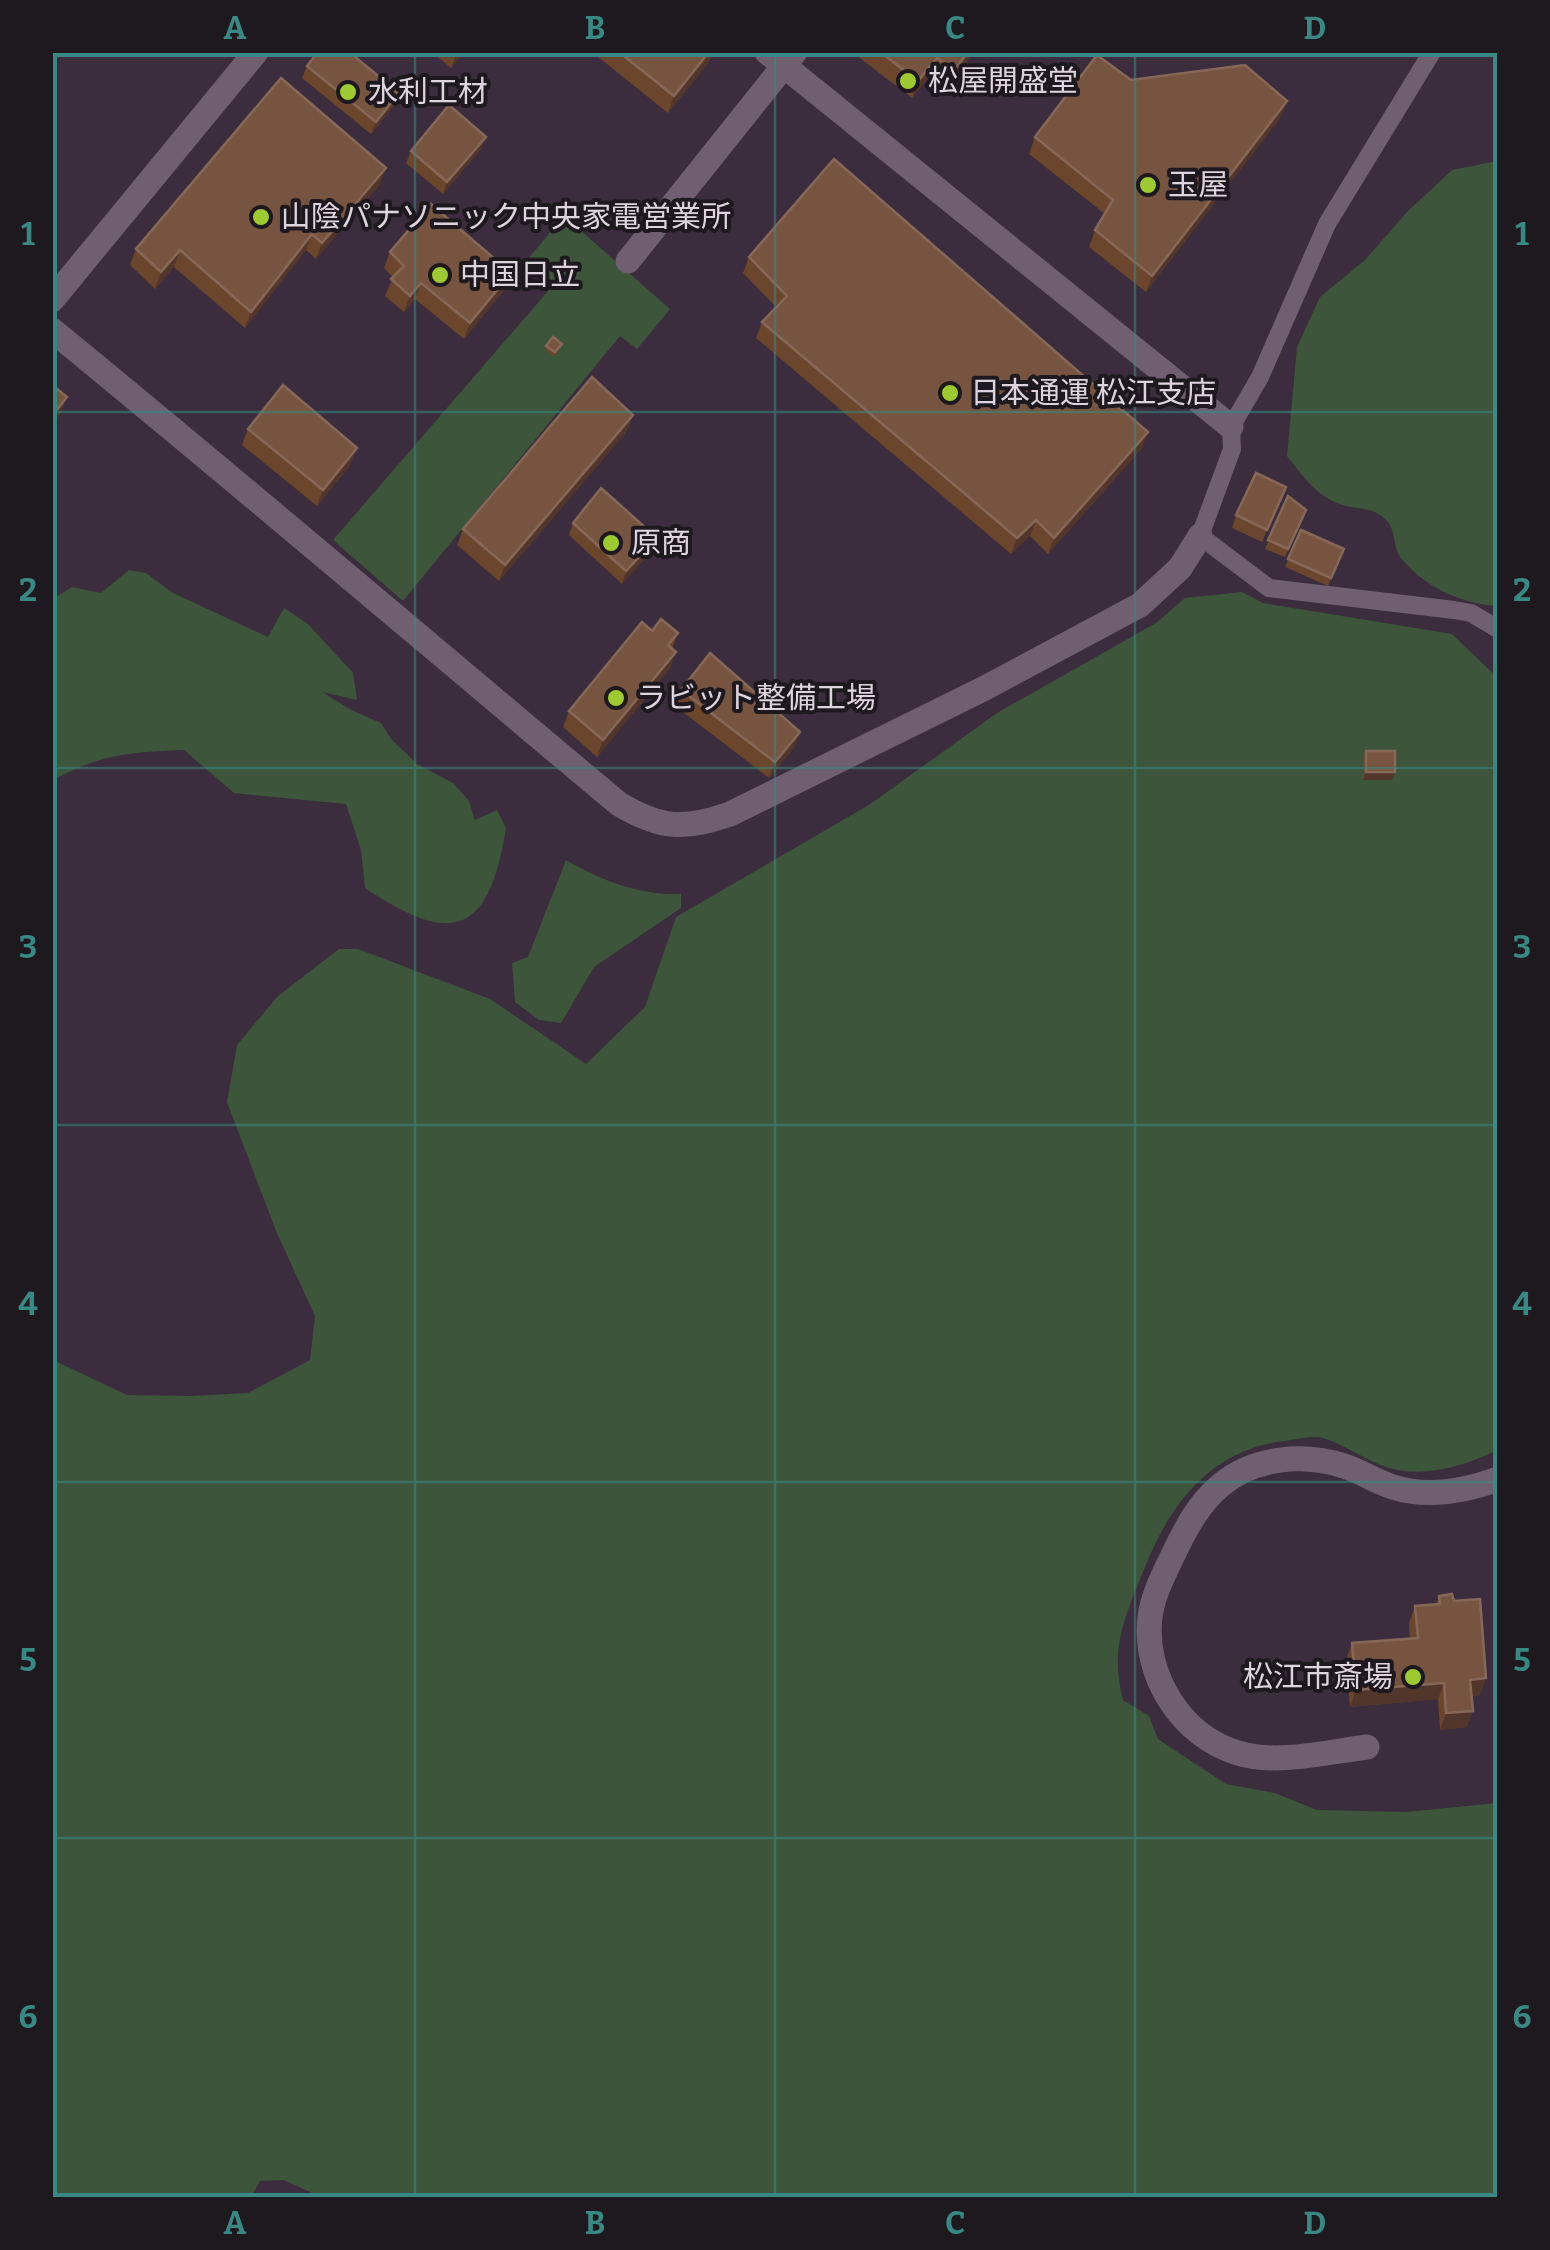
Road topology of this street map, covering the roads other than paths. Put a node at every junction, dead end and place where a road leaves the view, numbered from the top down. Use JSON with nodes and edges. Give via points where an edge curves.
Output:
{"nodes":[{"id":1,"x":256,"y":52,"type":"edge"},
{"id":2,"x":1432,"y":52,"type":"edge"},
{"id":3,"x":782,"y":57,"type":"edge"},
{"id":4,"x":628,"y":261,"type":"dead end"},
{"id":5,"x":52,"y":300,"type":"edge"},
{"id":6,"x":52,"y":330,"type":"edge"},
{"id":7,"x":1231,"y":428,"type":"junction"},
{"id":8,"x":1200,"y":536,"type":"junction"},
{"id":9,"x":1498,"y":629,"type":"edge"},
{"id":10,"x":1498,"y":1478,"type":"edge"},
{"id":11,"x":1367,"y":1747,"type":"dead end"}],
"edges":[{"from":1,"to":5,"type":"street"},
{"from":2,"to":7,"type":"street","via":[[1327,224]]},
{"from":3,"to":4,"type":"street"},
{"from":3,"to":7,"type":"street"},
{"from":6,"to":8,"type":"street","via":[[619,804],[674,826],[730,814],[1140,605],[1180,568]]},
{"from":7,"to":8,"type":"street","via":[[1232,450]]},
{"from":8,"to":9,"type":"street","via":[[1268,588],[1471,613]]},
{"from":10,"to":11,"type":"street","via":[[1459,1491],[1411,1491],[1326,1461],[1264,1464],[1224,1482],[1195,1512],[1155,1592],[1150,1648],[1158,1680],[1198,1732],[1237,1753],[1268,1757]]}]}
